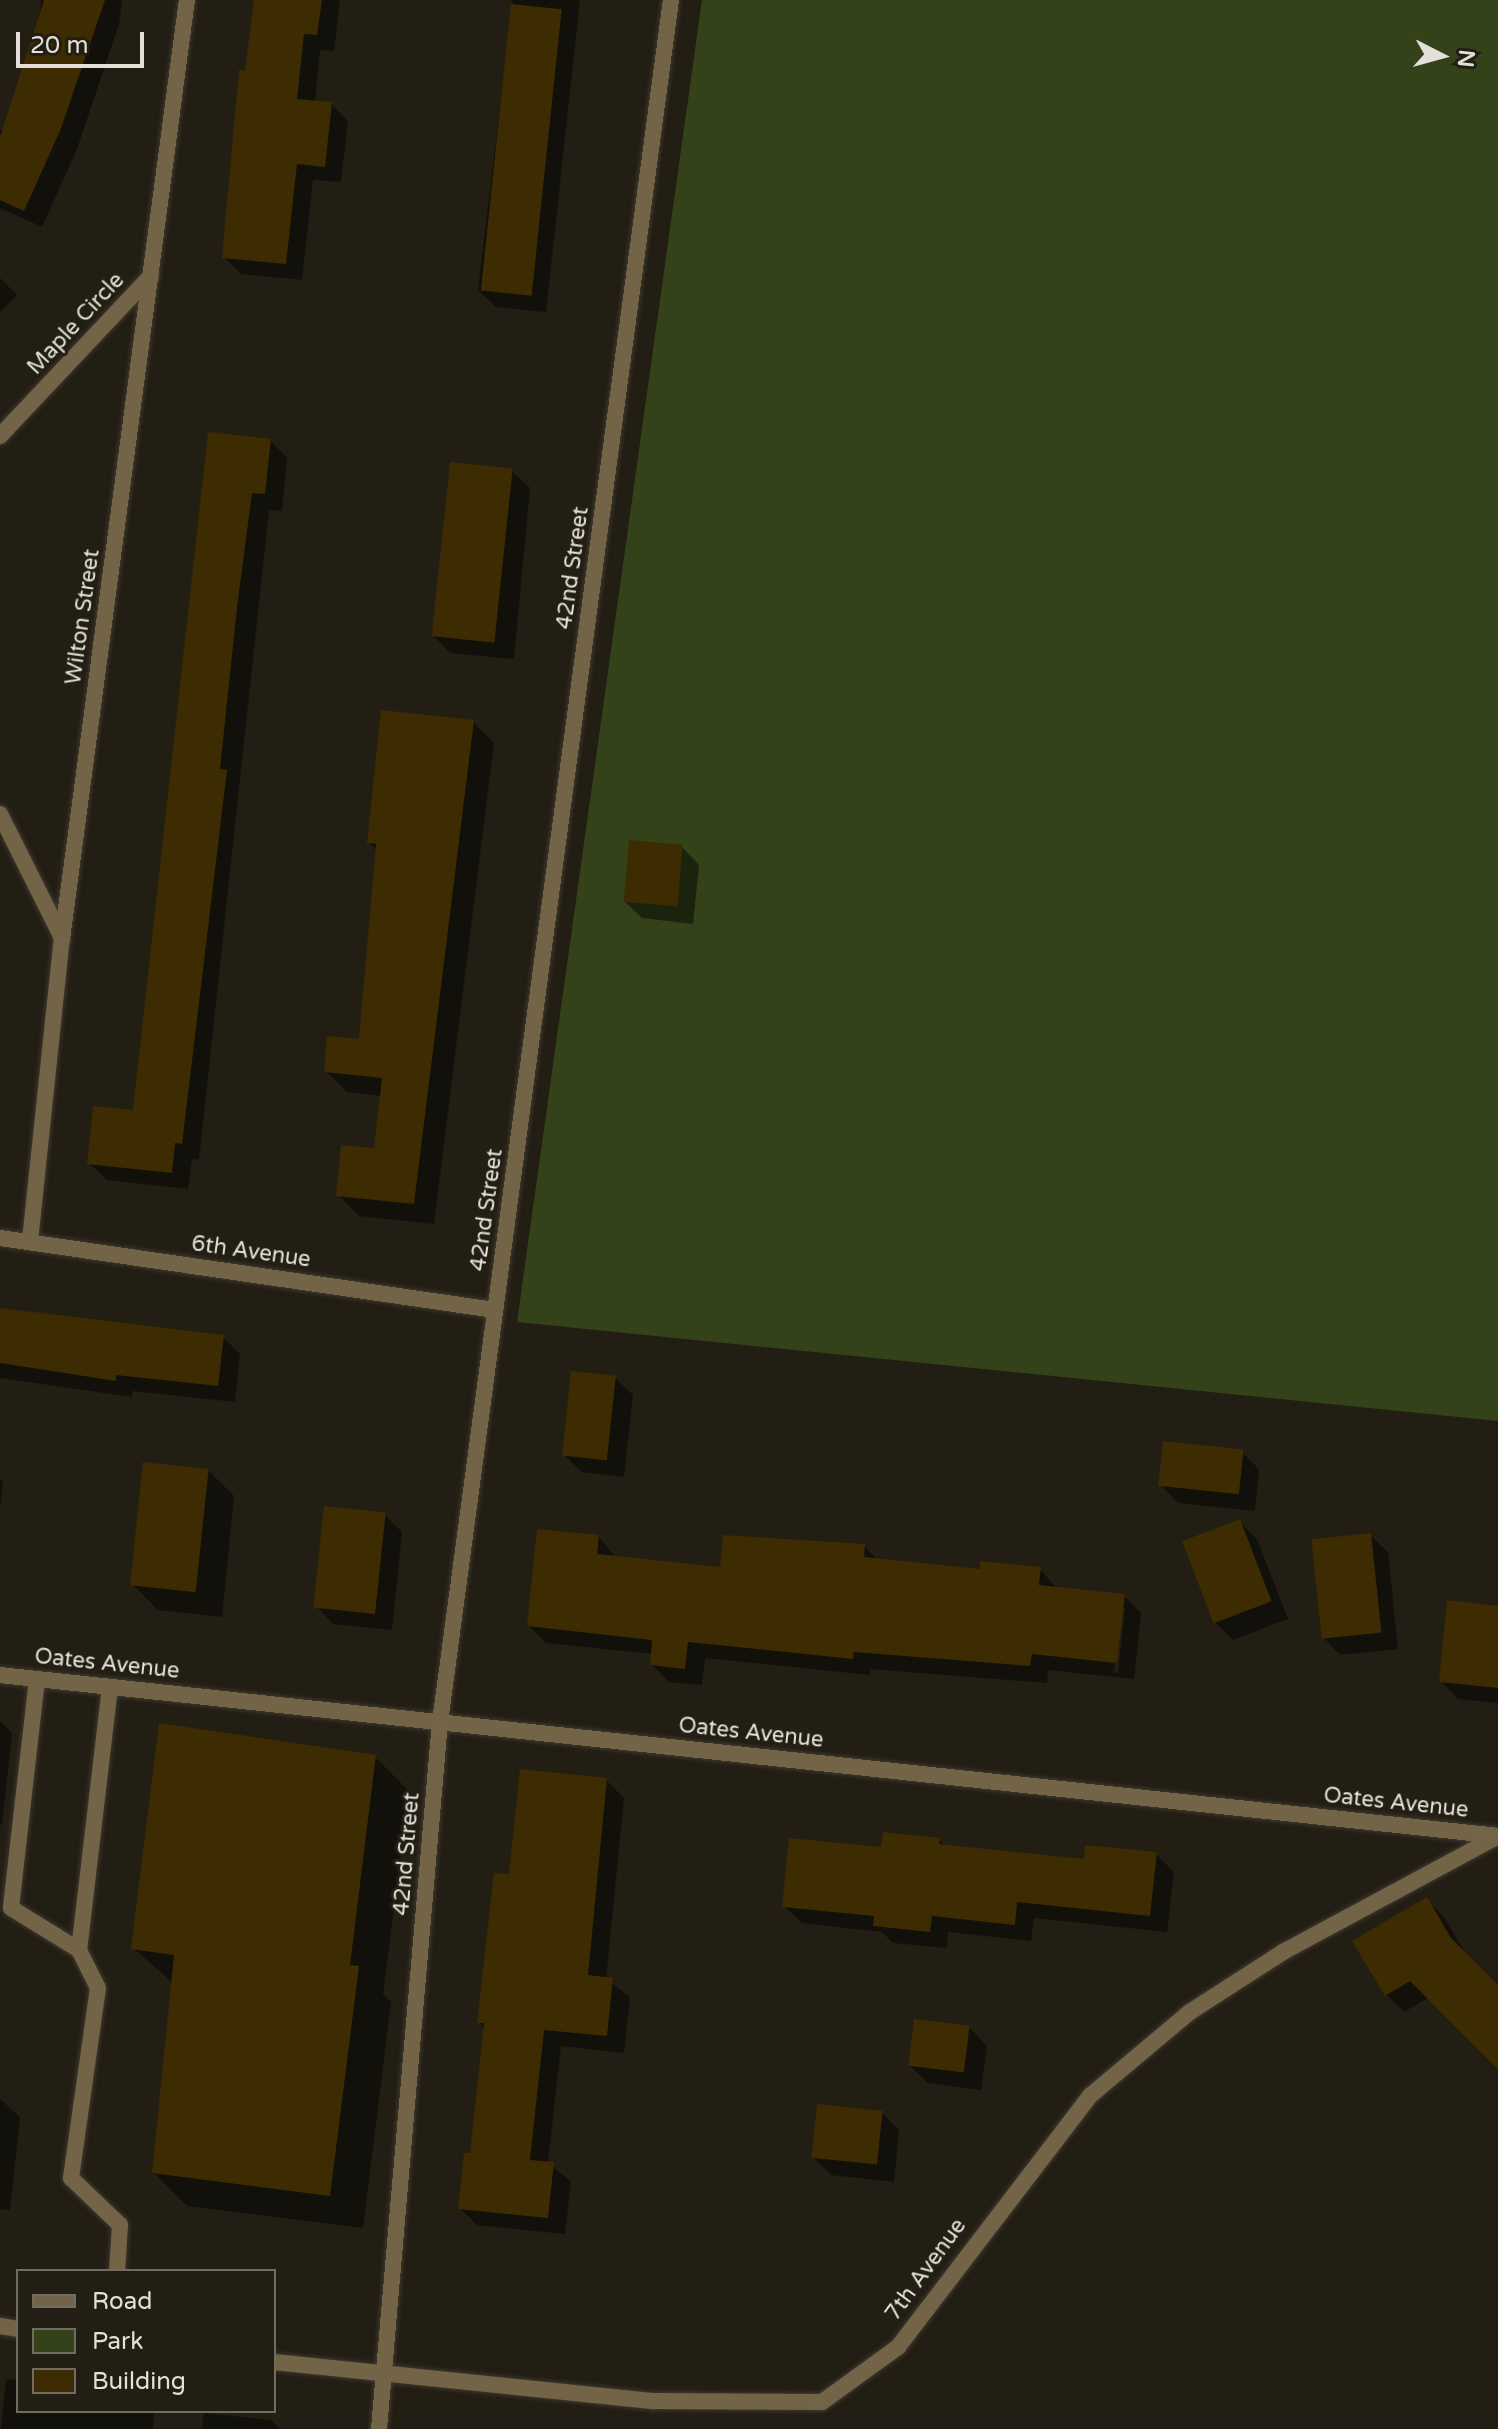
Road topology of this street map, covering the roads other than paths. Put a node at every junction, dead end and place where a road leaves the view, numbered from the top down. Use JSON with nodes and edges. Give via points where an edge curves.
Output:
{"nodes":[{"id":1,"x":187,"y":0,"type":"edge"},
{"id":2,"x":671,"y":0,"type":"edge"},
{"id":3,"x":151,"y":276,"type":"junction"},
{"id":4,"x":0,"y":436,"type":"edge"},
{"id":5,"x":0,"y":814,"type":"edge"},
{"id":6,"x":62,"y":939,"type":"junction"},
{"id":7,"x":0,"y":1238,"type":"edge"},
{"id":8,"x":30,"y":1241,"type":"junction"},
{"id":9,"x":495,"y":1310,"type":"junction"},
{"id":10,"x":0,"y":1675,"type":"edge"},
{"id":11,"x":37,"y":1679,"type":"junction"},
{"id":12,"x":110,"y":1687,"type":"junction"},
{"id":13,"x":440,"y":1722,"type":"junction"},
{"id":14,"x":1498,"y":1836,"type":"edge"},
{"id":15,"x":79,"y":1950,"type":"junction"},
{"id":16,"x":117,"y":2269,"type":"edge"},
{"id":17,"x":276,"y":2362,"type":"edge"},
{"id":18,"x":387,"y":2376,"type":"junction"},
{"id":19,"x":379,"y":2429,"type":"edge"}],
"edges":[{"from":1,"to":3,"type":"street","name":"Wilton Street"},
{"from":2,"to":9,"type":"street","name":"42nd Street"},
{"from":3,"to":4,"type":"street","name":"Maple Circle"},
{"from":3,"to":6,"type":"street","name":"Wilton Street"},
{"from":5,"to":6,"type":"street"},
{"from":6,"to":8,"type":"street","name":"Wilton Street"},
{"from":7,"to":8,"type":"street","name":"6th Avenue"},
{"from":8,"to":9,"type":"street","name":"6th Avenue"},
{"from":9,"to":13,"type":"street","name":"42nd Street"},
{"from":10,"to":11,"type":"street","name":"Oates Avenue"},
{"from":11,"to":12,"type":"street","name":"Oates Avenue"},
{"from":11,"to":15,"type":"street","via":[[11,1908]]},
{"from":12,"to":13,"type":"street","name":"Oates Avenue"},
{"from":12,"to":15,"type":"street"},
{"from":13,"to":14,"type":"street","name":"Oates Avenue"},
{"from":13,"to":18,"type":"street","name":"42nd Street"},
{"from":14,"to":18,"type":"street","name":"7th Avenue","via":[[1283,1952],[1190,2012],[1124,2067],[1063,2129],[898,2347],[822,2402],[654,2401]]},
{"from":15,"to":16,"type":"street","via":[[98,1988],[71,2178],[120,2225]]},
{"from":17,"to":18,"type":"street","name":"7th Avenue"},
{"from":18,"to":19,"type":"street","name":"42nd Street"}]}
